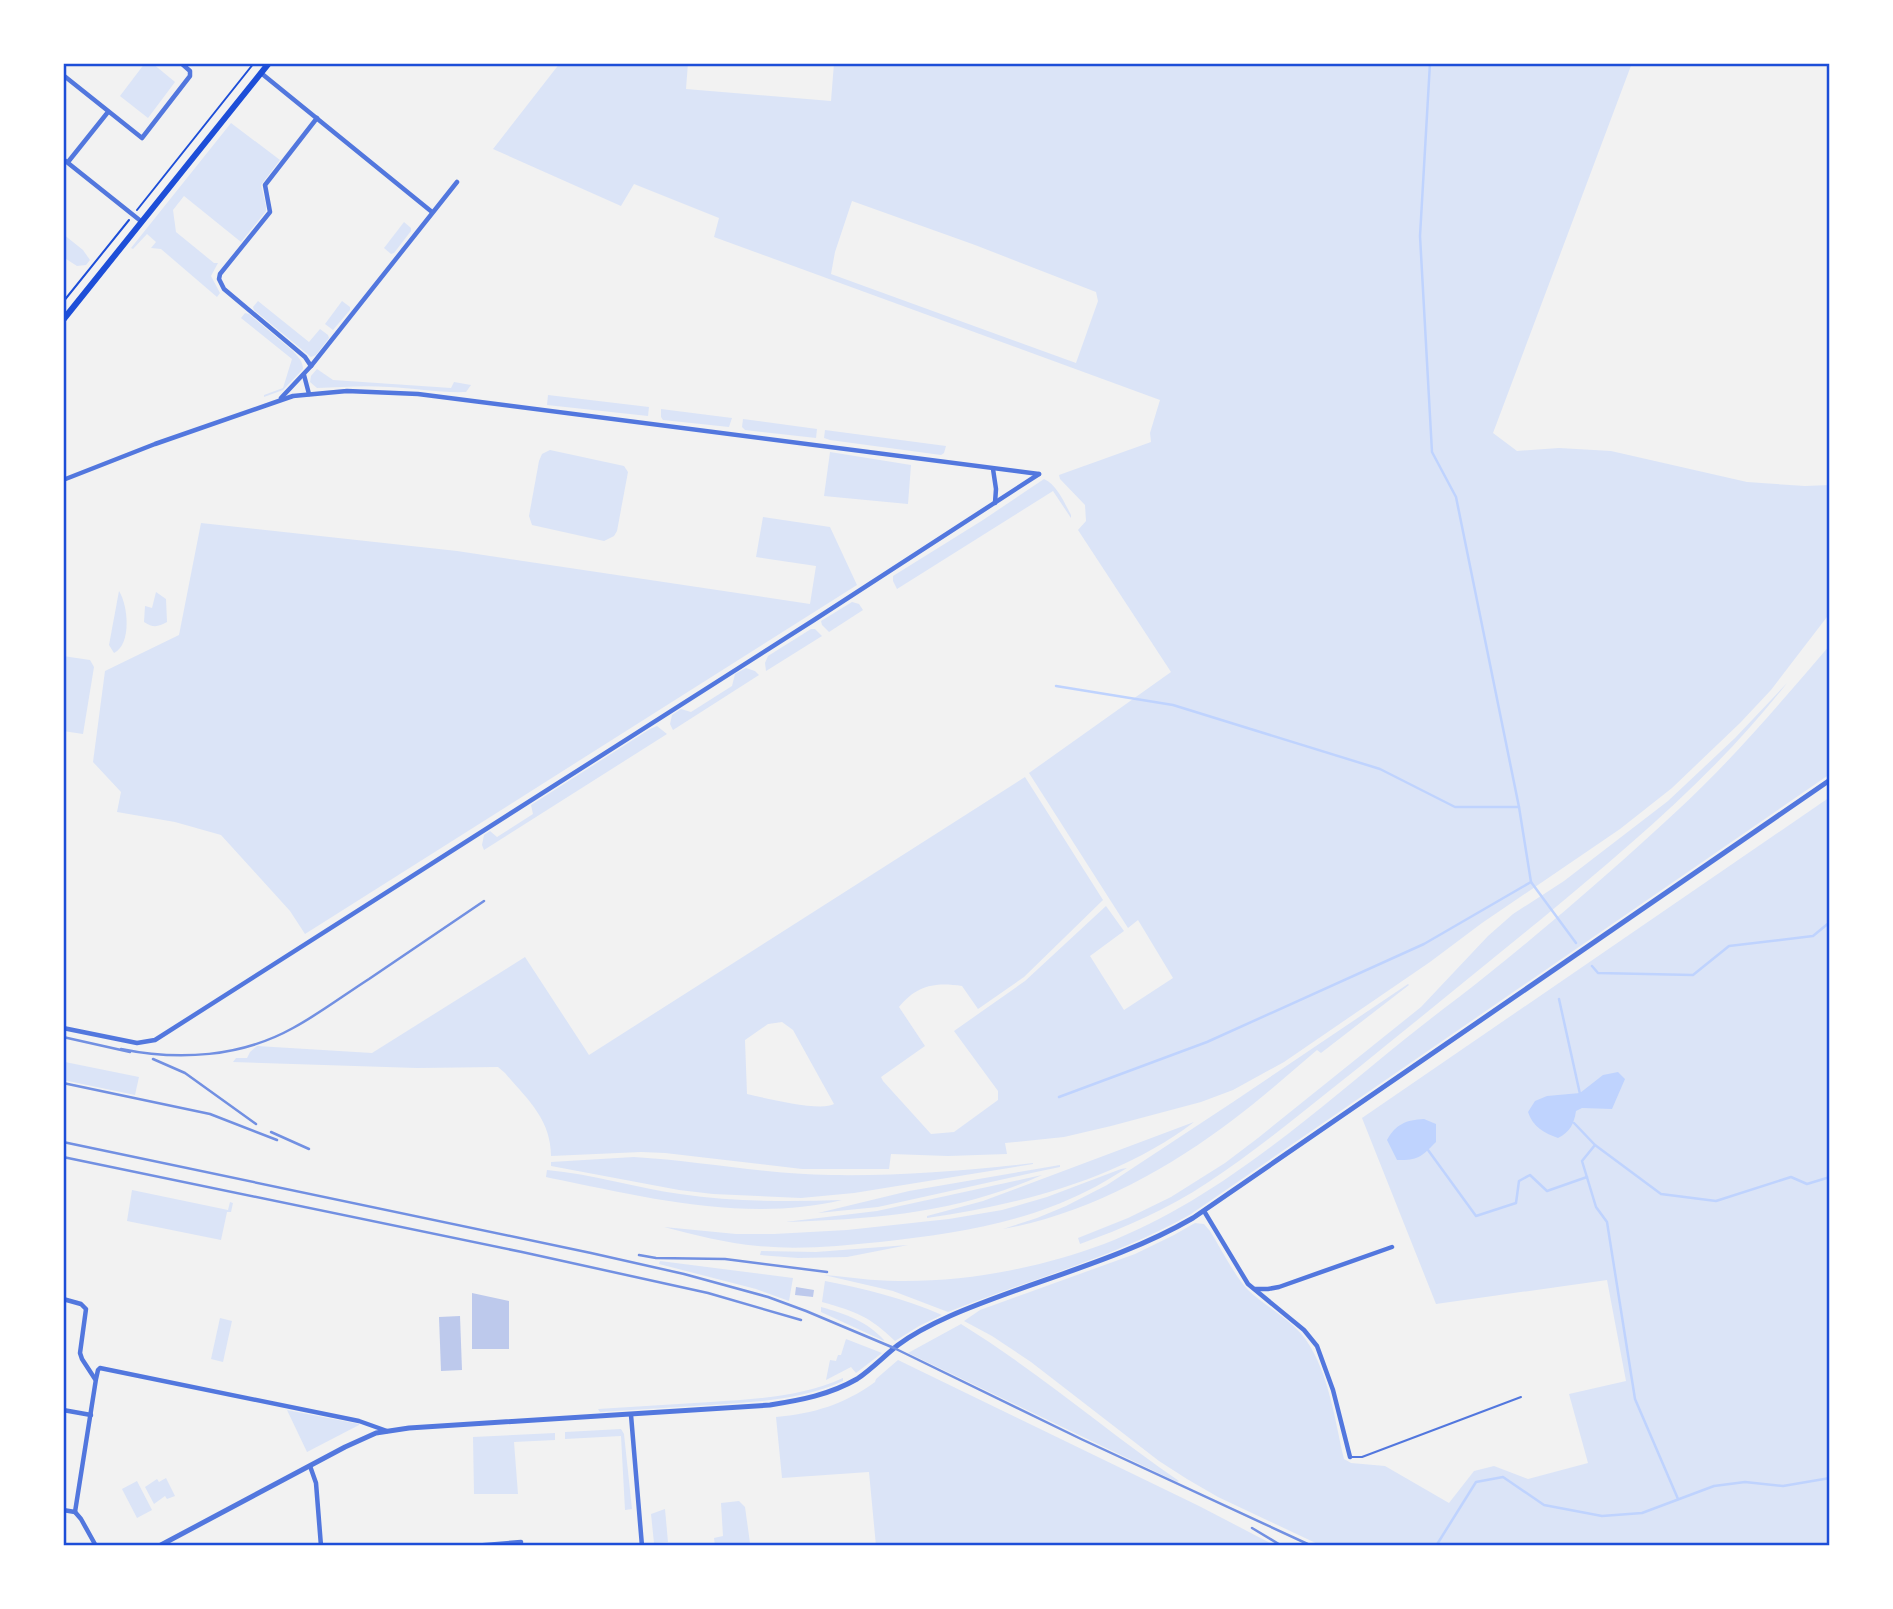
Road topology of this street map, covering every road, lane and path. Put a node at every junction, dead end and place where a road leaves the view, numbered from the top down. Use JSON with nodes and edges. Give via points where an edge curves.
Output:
{"nodes":[{"id":1,"x":181,"y":63,"type":"edge"},
{"id":2,"x":254,"y":63,"type":"edge"},
{"id":3,"x":269,"y":63,"type":"edge"},
{"id":4,"x":261,"y":73,"type":"junction"},
{"id":5,"x":63,"y":75,"type":"edge"},
{"id":6,"x":108,"y":112,"type":"junction"},
{"id":7,"x":317,"y":118,"type":"junction"},
{"id":8,"x":65,"y":161,"type":"edge"},
{"id":9,"x":457,"y":182,"type":"dead end"},
{"id":10,"x":432,"y":212,"type":"junction"},
{"id":11,"x":133,"y":215,"type":"junction"},
{"id":12,"x":142,"y":222,"type":"junction"},
{"id":13,"x":63,"y":302,"type":"edge"},
{"id":14,"x":63,"y":320,"type":"edge"},
{"id":15,"x":311,"y":366,"type":"junction"},
{"id":16,"x":304,"y":374,"type":"junction"},
{"id":17,"x":309,"y":394,"type":"junction"},
{"id":18,"x":278,"y":401,"type":"junction"},
{"id":19,"x":993,"y":469,"type":"junction"},
{"id":20,"x":63,"y":480,"type":"edge"},
{"id":21,"x":995,"y":503,"type":"junction"},
{"id":22,"x":1830,"y":780,"type":"edge"},
{"id":23,"x":63,"y":1028,"type":"edge"},
{"id":24,"x":1204,"y":1211,"type":"junction"},
{"id":25,"x":1392,"y":1247,"type":"dead end"},
{"id":26,"x":1254,"y":1289,"type":"junction"},
{"id":27,"x":63,"y":1299,"type":"edge"},
{"id":28,"x":96,"y":1380,"type":"junction"},
{"id":29,"x":1521,"y":1397,"type":"dead end"},
{"id":30,"x":63,"y":1410,"type":"edge"},
{"id":31,"x":91,"y":1415,"type":"junction"},
{"id":32,"x":631,"y":1415,"type":"junction"},
{"id":33,"x":387,"y":1431,"type":"junction"},
{"id":34,"x":1350,"y":1457,"type":"joint"},
{"id":35,"x":310,"y":1466,"type":"junction"},
{"id":36,"x":63,"y":1510,"type":"edge"},
{"id":37,"x":75,"y":1513,"type":"junction"},
{"id":38,"x":521,"y":1542,"type":"dead end"},
{"id":39,"x":96,"y":1546,"type":"edge"},
{"id":40,"x":159,"y":1546,"type":"edge"},
{"id":41,"x":321,"y":1546,"type":"edge"},
{"id":42,"x":473,"y":1546,"type":"edge"},
{"id":43,"x":642,"y":1546,"type":"edge"}],
"edges":[{"from":1,"to":6,"type":"street","via":[[190,76],[142,138]]},
{"from":2,"to":11,"type":"path"},
{"from":3,"to":4,"type":"main road"},
{"from":4,"to":7,"type":"street"},
{"from":4,"to":12,"type":"main road"},
{"from":5,"to":6,"type":"street"},
{"from":6,"to":8,"type":"street"},
{"from":7,"to":10,"type":"street"},
{"from":7,"to":15,"type":"street","via":[[266,182],[270,212],[219,279],[224,289]]},
{"from":8,"to":11,"type":"street"},
{"from":9,"to":10,"type":"street"},
{"from":10,"to":15,"type":"street"},
{"from":11,"to":12,"type":"street"},
{"from":11,"to":13,"type":"path"},
{"from":12,"to":14,"type":"main road"},
{"from":15,"to":16,"type":"street"},
{"from":16,"to":17,"type":"street"},
{"from":16,"to":18,"type":"street"},
{"from":17,"to":18,"type":"street"},
{"from":17,"to":19,"type":"street","via":[[418,394]]},
{"from":18,"to":20,"type":"street"},
{"from":19,"to":21,"type":"street"},
{"from":19,"to":21,"type":"street","via":[[1040,474]]},
{"from":21,"to":23,"type":"street","via":[[155,1040],[137,1043]]},
{"from":22,"to":24,"type":"street"},
{"from":24,"to":26,"type":"street"},
{"from":24,"to":32,"type":"street","via":[[1134,1248],[935,1323],[902,1342],[855,1380],[828,1393],[770,1405]]},
{"from":25,"to":26,"type":"street","via":[[1279,1287]]},
{"from":26,"to":34,"type":"street","via":[[1317,1346]]},
{"from":27,"to":28,"type":"street","via":[[86,1309],[80,1353]]},
{"from":28,"to":31,"type":"street"},
{"from":28,"to":33,"type":"street","via":[[98,1369],[346,1418]]},
{"from":29,"to":34,"type":"lane","via":[[1362,1457]]},
{"from":30,"to":31,"type":"street"},
{"from":31,"to":37,"type":"street"},
{"from":32,"to":33,"type":"street"},
{"from":32,"to":43,"type":"street"},
{"from":33,"to":35,"type":"street","via":[[363,1438]]},
{"from":35,"to":40,"type":"street"},
{"from":35,"to":41,"type":"street","via":[[316,1483]]},
{"from":36,"to":37,"type":"street"},
{"from":37,"to":39,"type":"street"},
{"from":38,"to":42,"type":"street"}]}
